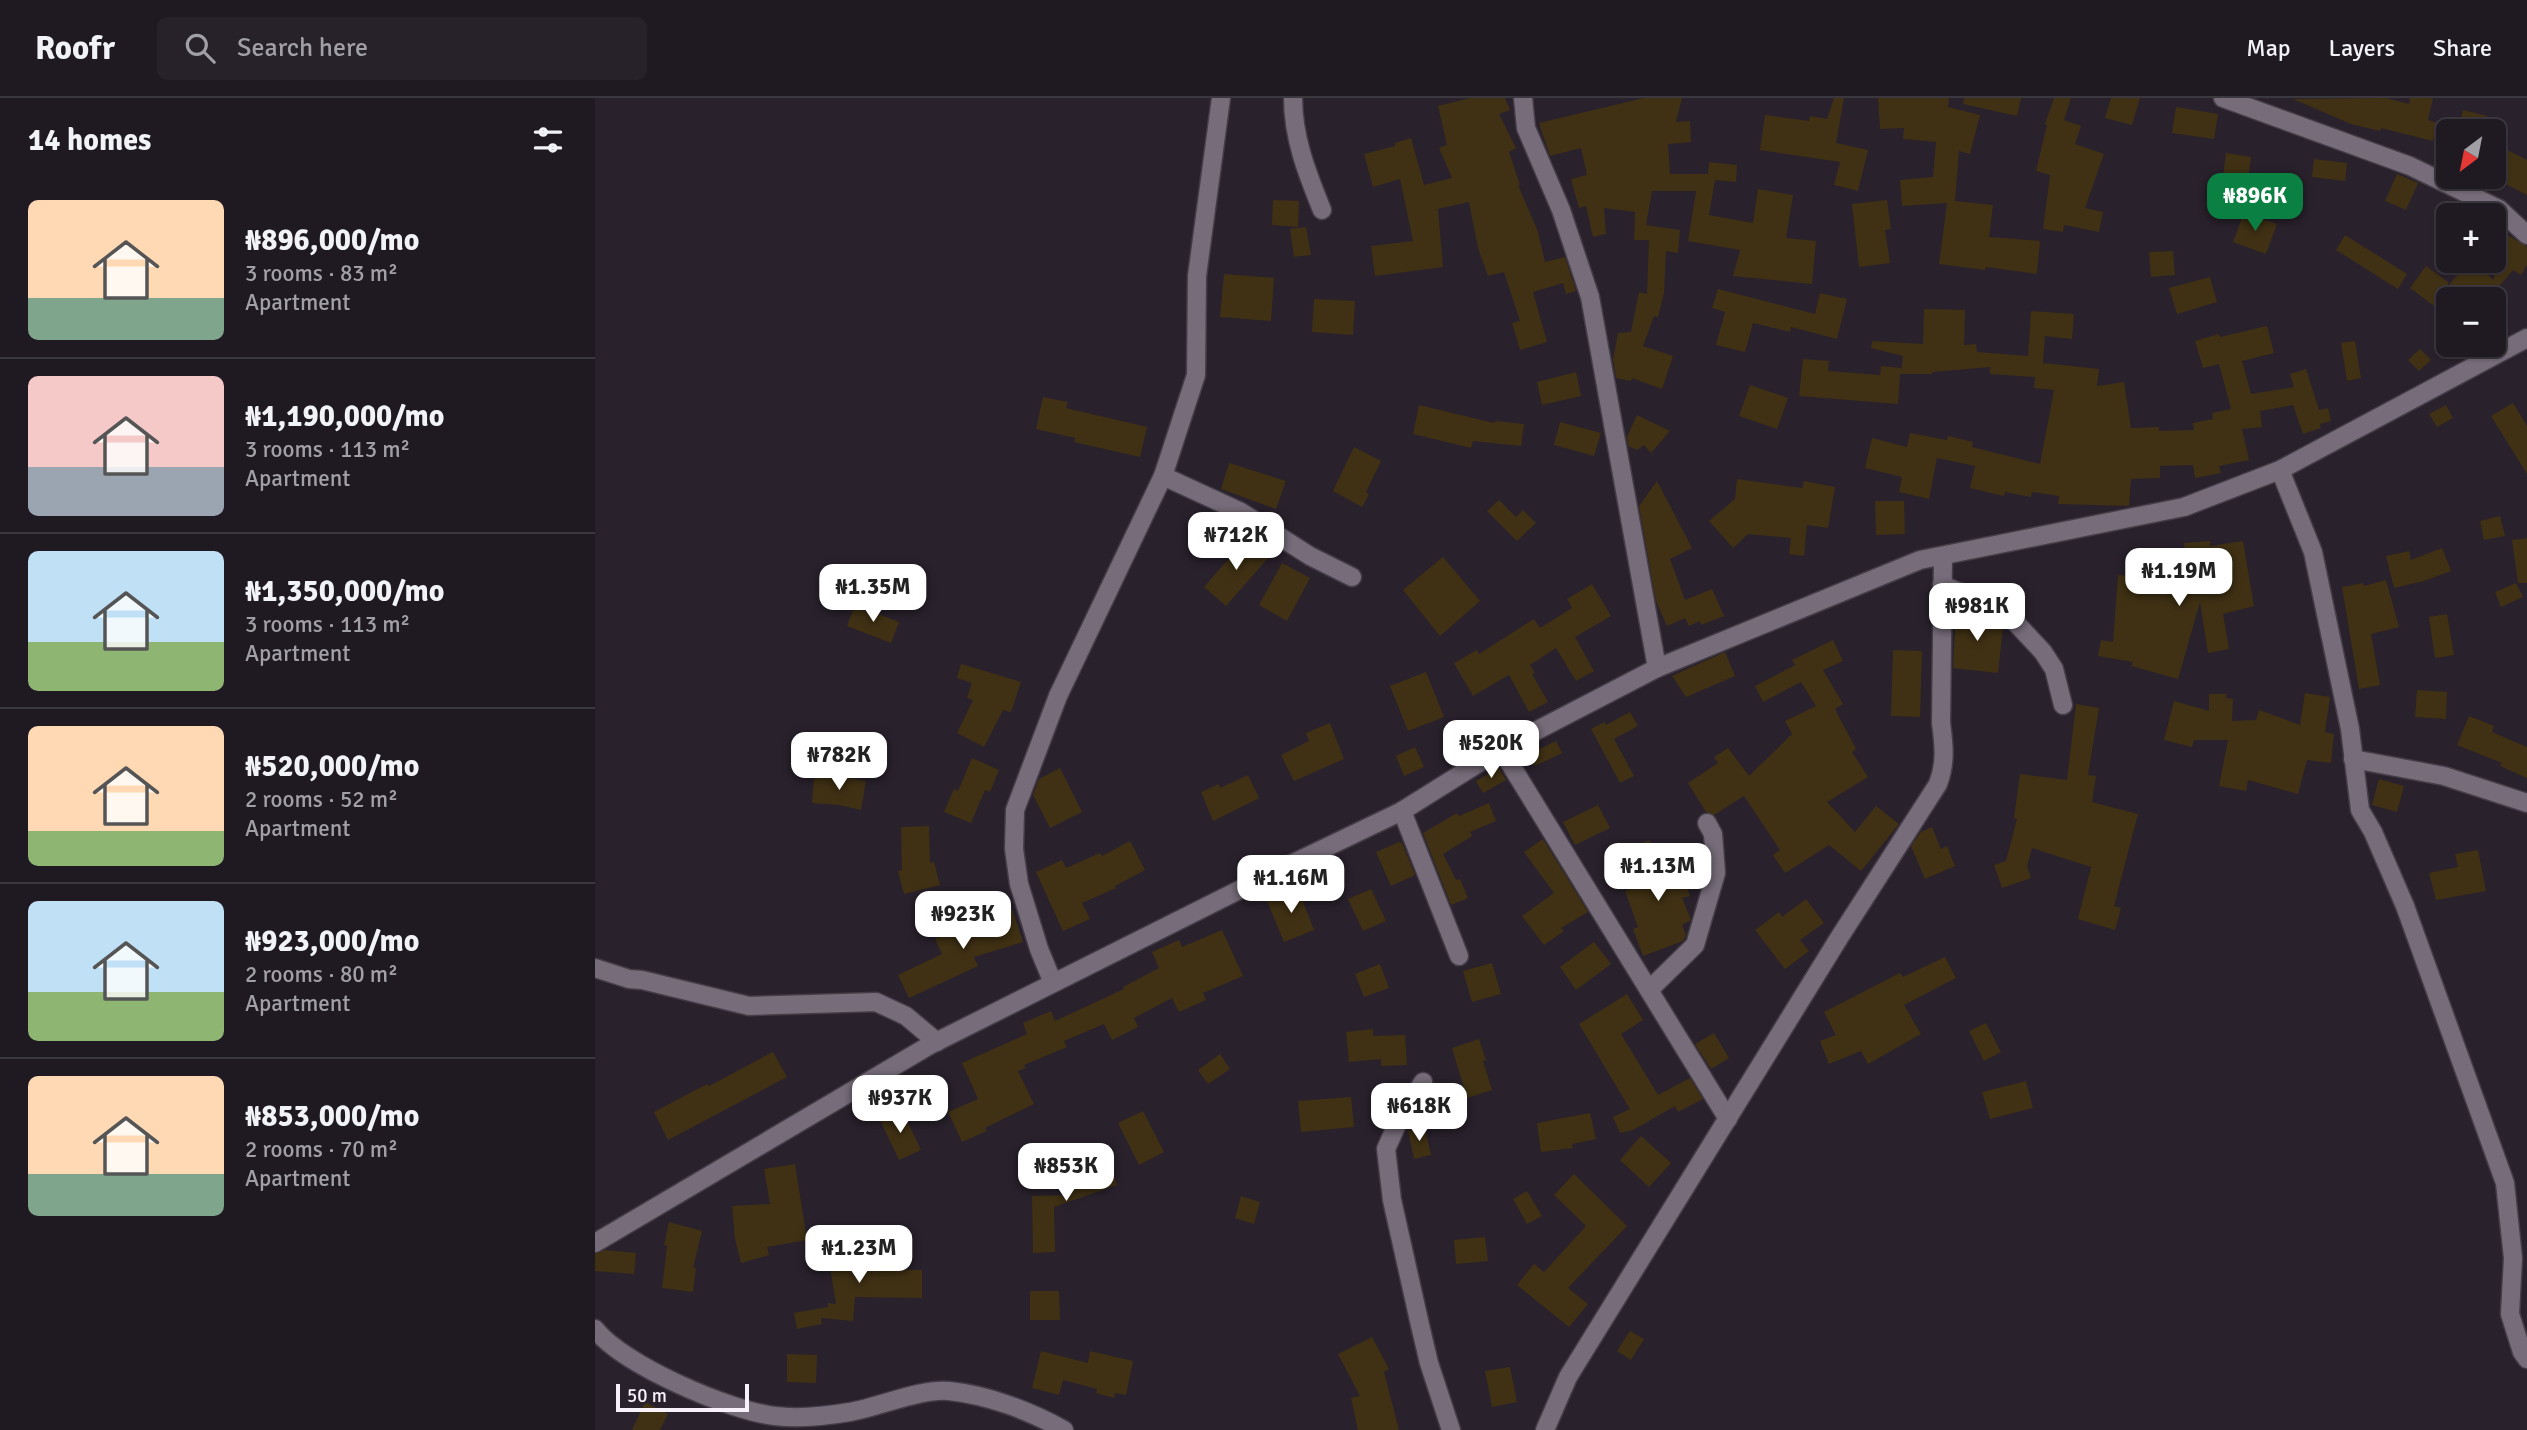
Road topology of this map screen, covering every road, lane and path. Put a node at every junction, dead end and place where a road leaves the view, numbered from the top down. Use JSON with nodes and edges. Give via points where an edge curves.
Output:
{"nodes":[{"id":1,"x":1221,"y":98,"type":"edge"},
{"id":2,"x":1293,"y":98,"type":"edge"},
{"id":3,"x":1523,"y":98,"type":"edge"},
{"id":4,"x":2223,"y":98,"type":"edge"},
{"id":5,"x":1322,"y":210,"type":"dead end"},
{"id":6,"x":2527,"y":235,"type":"edge"},
{"id":7,"x":2527,"y":338,"type":"edge"},
{"id":8,"x":2280,"y":470,"type":"junction"},
{"id":9,"x":1163,"y":476,"type":"junction"},
{"id":10,"x":1943,"y":557,"type":"junction"},
{"id":11,"x":1352,"y":577,"type":"dead end"},
{"id":12,"x":1943,"y":584,"type":"junction"},
{"id":13,"x":1657,"y":668,"type":"junction"},
{"id":14,"x":2063,"y":705,"type":"dead end"},
{"id":15,"x":1501,"y":749,"type":"junction"},
{"id":16,"x":2353,"y":759,"type":"junction"},
{"id":17,"x":2527,"y":803,"type":"edge"},
{"id":18,"x":1402,"y":811,"type":"junction"},
{"id":19,"x":1707,"y":823,"type":"dead end"},
{"id":20,"x":1459,"y":956,"type":"dead end"},
{"id":21,"x":595,"y":968,"type":"edge"},
{"id":22,"x":1053,"y":983,"type":"junction"},
{"id":23,"x":1649,"y":990,"type":"junction"},
{"id":24,"x":937,"y":1042,"type":"junction"},
{"id":25,"x":1423,"y":1082,"type":"dead end"},
{"id":26,"x":1728,"y":1119,"type":"junction"},
{"id":27,"x":595,"y":1243,"type":"edge"},
{"id":28,"x":595,"y":1329,"type":"edge"},
{"id":29,"x":2527,"y":1359,"type":"edge"},
{"id":30,"x":1064,"y":1430,"type":"edge"},
{"id":31,"x":1451,"y":1430,"type":"edge"},
{"id":32,"x":1544,"y":1430,"type":"edge"}],
"edges":[{"from":1,"to":9,"type":"street","via":[[1197,276],[1196,375]]},
{"from":2,"to":5,"type":"street","via":[[1302,159]]},
{"from":3,"to":13,"type":"street","via":[[1526,128],[1561,210],[1590,297]]},
{"from":4,"to":6,"type":"street","via":[[2410,166],[2499,209]]},
{"from":7,"to":8,"type":"street"},
{"from":8,"to":10,"type":"street","via":[[2184,507]]},
{"from":8,"to":16,"type":"street","via":[[2313,552]]},
{"from":9,"to":11,"type":"street","via":[[1241,512]]},
{"from":9,"to":22,"type":"street","via":[[1058,696],[1015,810],[1019,884]]},
{"from":10,"to":12,"type":"street"},
{"from":10,"to":13,"type":"street","via":[[1920,560]]},
{"from":12,"to":14,"type":"street","via":[[1993,606],[2015,622],[2054,669]]},
{"from":12,"to":26,"type":"street","via":[[1941,723],[1945,748],[1938,784]]},
{"from":13,"to":15,"type":"street"},
{"from":15,"to":18,"type":"street"},
{"from":15,"to":23,"type":"street"},
{"from":16,"to":17,"type":"street","via":[[2444,776]]},
{"from":16,"to":29,"type":"street","via":[[2360,810],[2405,906],[2505,1183],[2513,1258],[2510,1314]]},
{"from":18,"to":20,"type":"street"},
{"from":18,"to":22,"type":"street"},
{"from":19,"to":23,"type":"street","via":[[1713,834],[1716,873],[1695,945]]},
{"from":21,"to":24,"type":"street","via":[[749,1006],[876,1002],[907,1016]]},
{"from":22,"to":24,"type":"street"},
{"from":23,"to":26,"type":"street"},
{"from":24,"to":27,"type":"street"},
{"from":25,"to":31,"type":"street","via":[[1386,1149],[1392,1200],[1420,1325]]},
{"from":26,"to":32,"type":"street","via":[[1568,1377]]},
{"from":28,"to":30,"type":"street","via":[[668,1380],[774,1416],[849,1412],[947,1391],[1007,1404]]}]}
